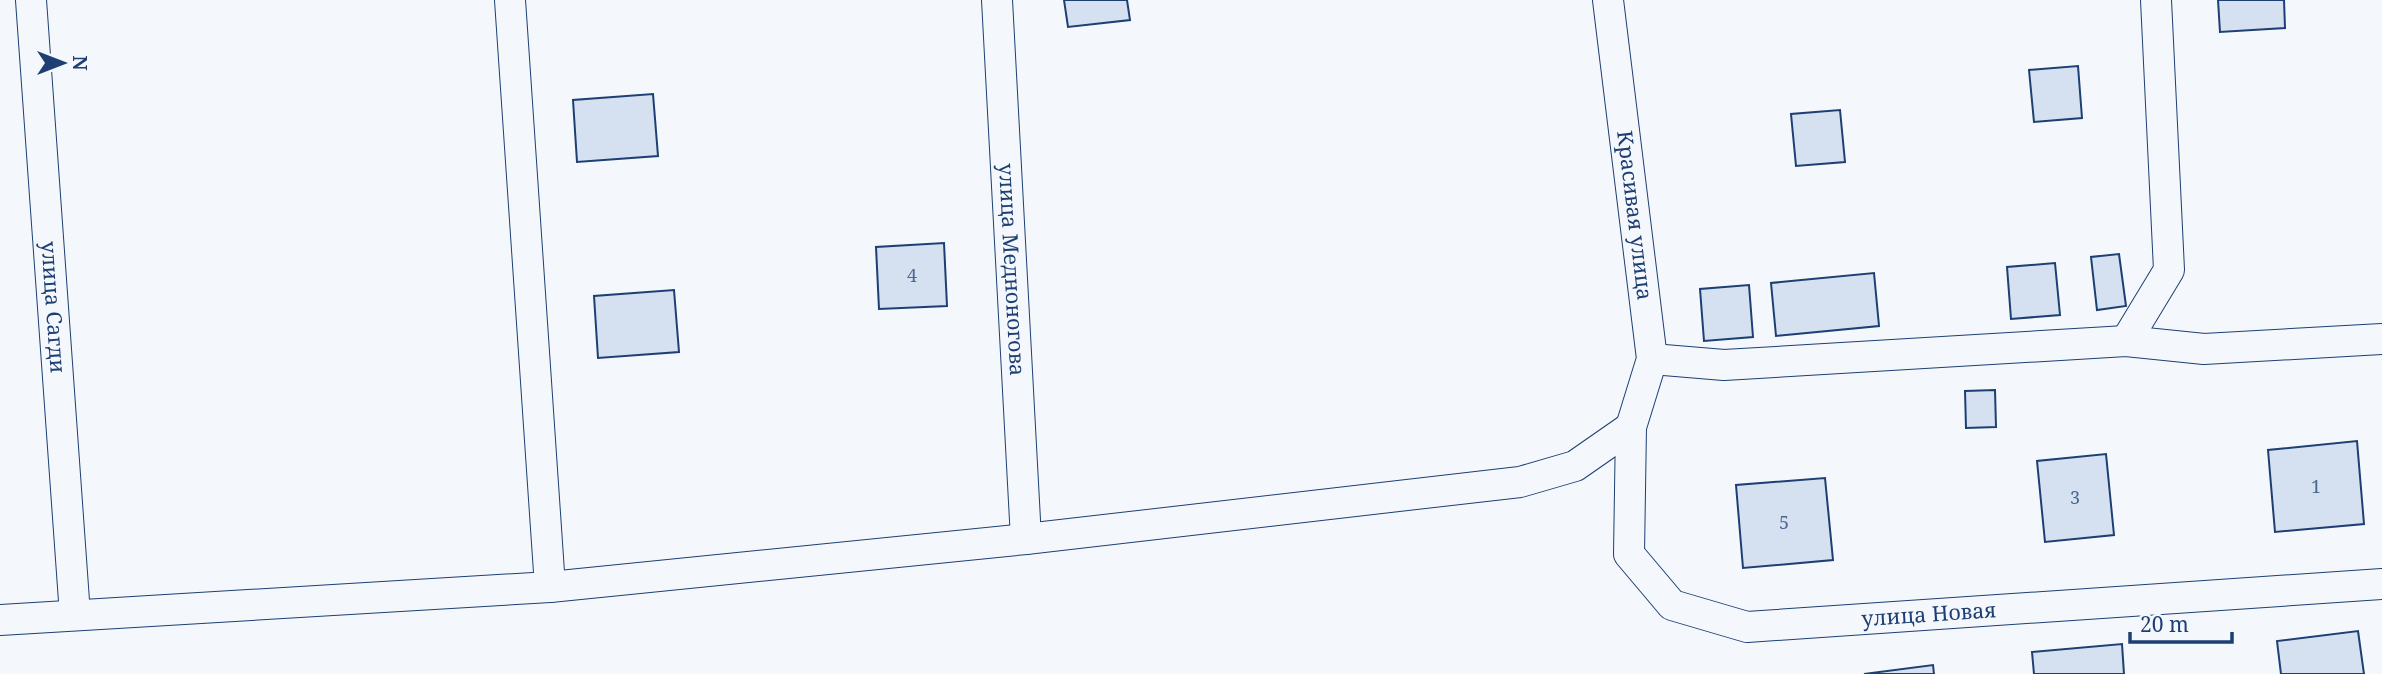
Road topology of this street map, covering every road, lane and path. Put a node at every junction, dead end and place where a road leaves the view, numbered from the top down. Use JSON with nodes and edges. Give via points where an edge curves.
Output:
{"nodes":[{"id":1,"x":31,"y":0,"type":"edge"},
{"id":2,"x":510,"y":0,"type":"edge"},
{"id":3,"x":998,"y":0,"type":"edge"},
{"id":4,"x":1608,"y":0,"type":"edge"},
{"id":5,"x":2156,"y":0,"type":"edge"},
{"id":6,"x":2382,"y":339,"type":"edge"},
{"id":7,"x":2126,"y":341,"type":"junction"},
{"id":8,"x":1652,"y":359,"type":"junction"},
{"id":9,"x":1631,"y":427,"type":"junction"},
{"id":10,"x":1026,"y":539,"type":"junction"},
{"id":11,"x":2382,"y":584,"type":"edge"},
{"id":12,"x":550,"y":587,"type":"junction"},
{"id":13,"x":75,"y":615,"type":"junction"},
{"id":14,"x":0,"y":620,"type":"edge"}],
"edges":[{"from":1,"to":13,"type":"street","name":"улица Сагди"},
{"from":2,"to":12,"type":"street"},
{"from":3,"to":10,"type":"street","name":"улица Медноногова"},
{"from":4,"to":8,"type":"street","name":"Красивая улица"},
{"from":5,"to":7,"type":"street","via":[[2169,270]]},
{"from":6,"to":7,"type":"street","via":[[2204,349]]},
{"from":7,"to":8,"type":"street","via":[[1724,365]]},
{"from":8,"to":9,"type":"street","name":"Красивая улица"},
{"from":9,"to":10,"type":"street","via":[[1575,466],[1520,482]]},
{"from":9,"to":11,"type":"street","name":"улица Новая","via":[[1629,554],[1672,605],[1746,627]]},
{"from":10,"to":12,"type":"street"},
{"from":12,"to":13,"type":"street"},
{"from":13,"to":14,"type":"street"}]}
